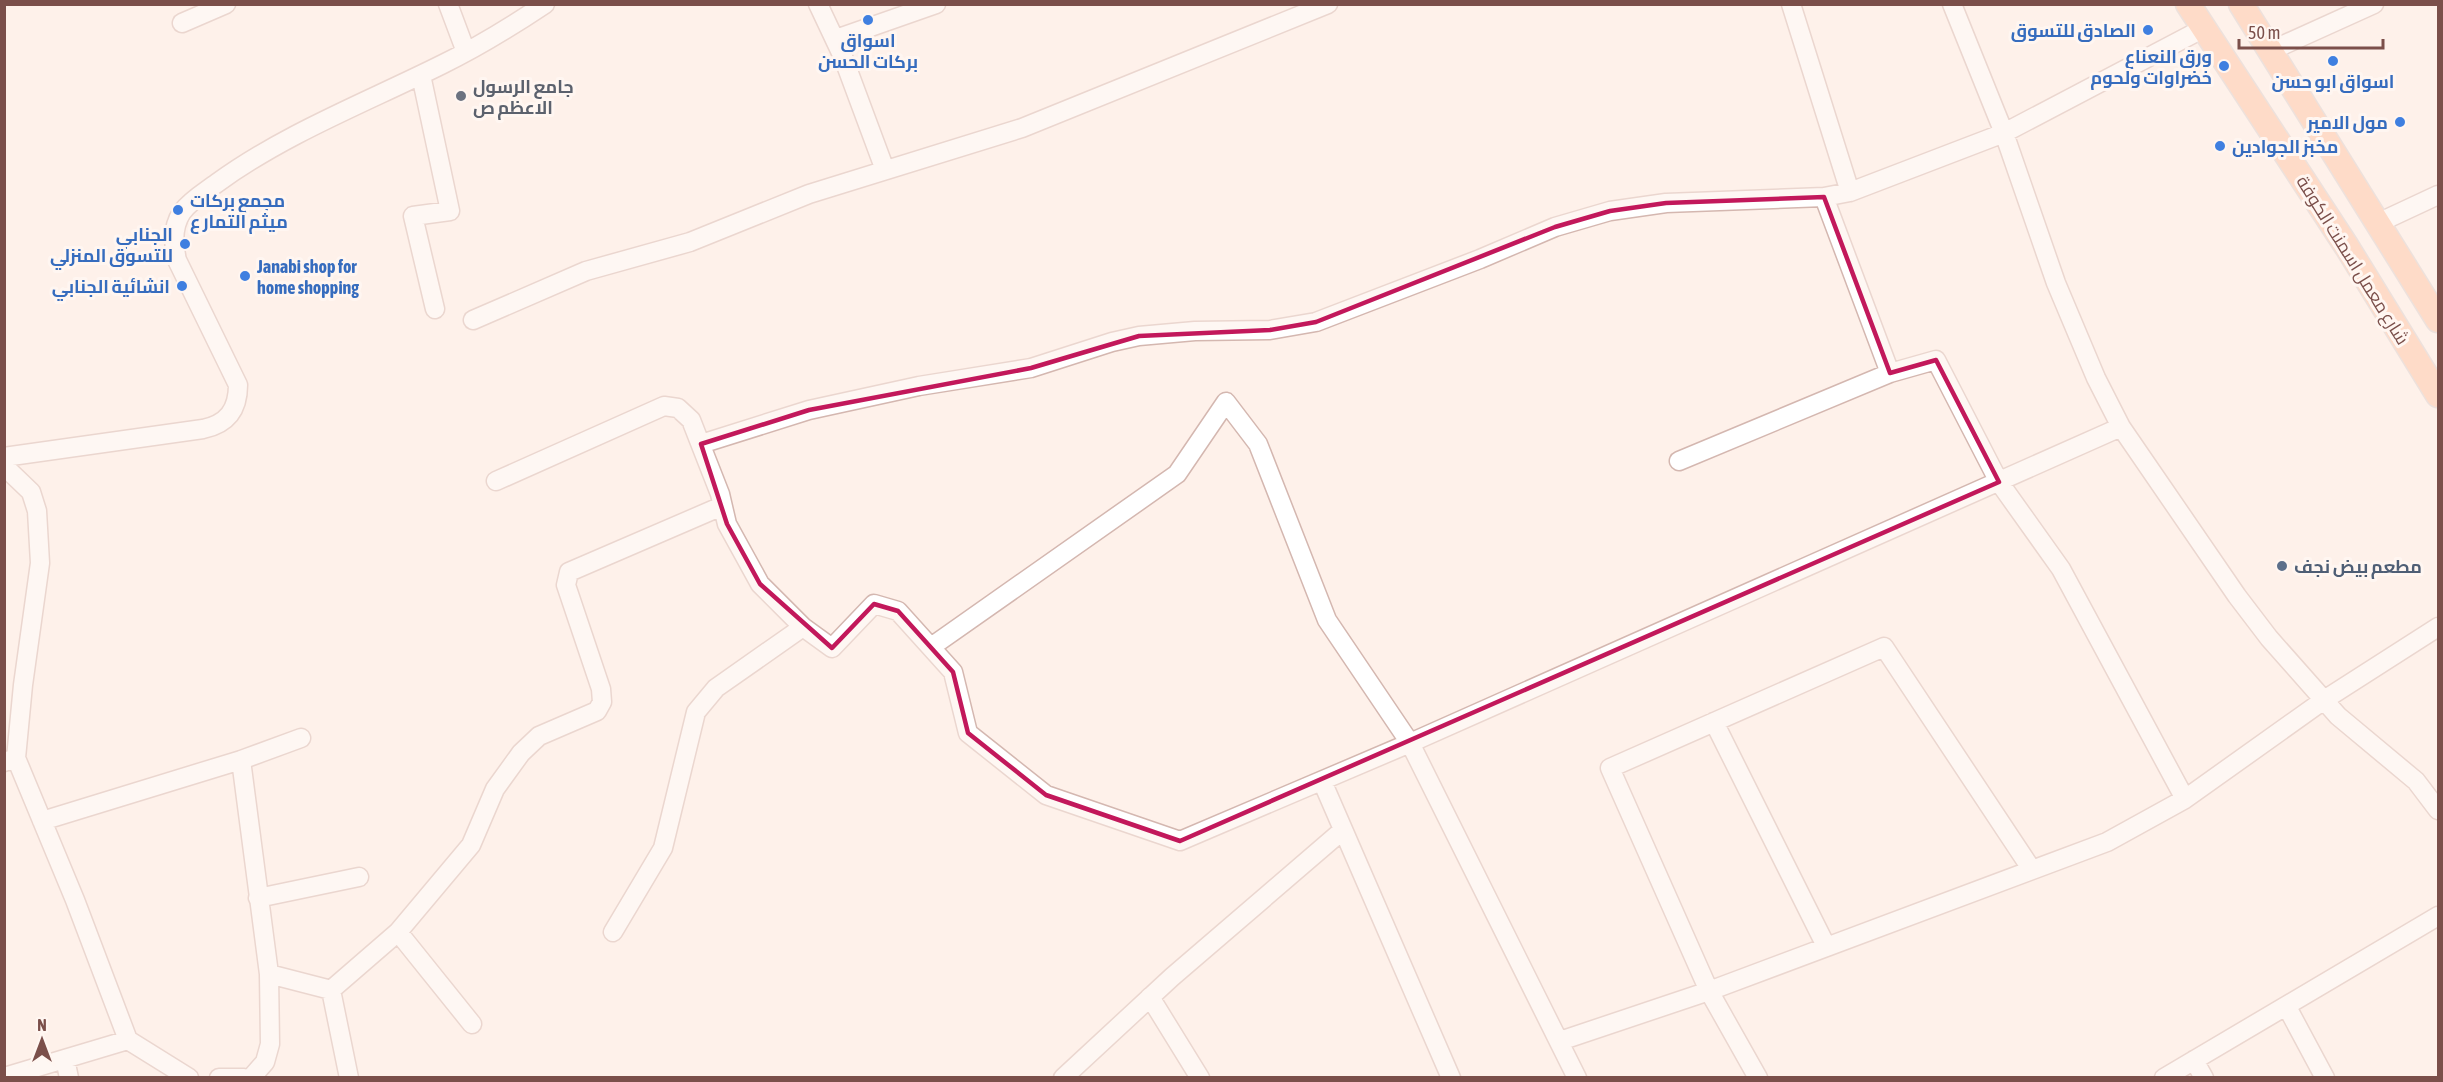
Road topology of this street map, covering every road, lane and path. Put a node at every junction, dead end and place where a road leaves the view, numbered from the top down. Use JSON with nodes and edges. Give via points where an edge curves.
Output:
{"nodes":[{"id":1,"x":225,"y":4,"type":"edge"},
{"id":2,"x":448,"y":4,"type":"edge"},
{"id":3,"x":545,"y":4,"type":"edge"},
{"id":4,"x":819,"y":4,"type":"edge"},
{"id":5,"x":936,"y":4,"type":"edge"},
{"id":6,"x":1328,"y":4,"type":"edge"},
{"id":7,"x":1791,"y":4,"type":"edge"},
{"id":8,"x":1952,"y":4,"type":"edge"},
{"id":9,"x":2188,"y":4,"type":"edge"},
{"id":10,"x":2241,"y":4,"type":"edge"},
{"id":11,"x":2374,"y":4,"type":"edge"},
{"id":12,"x":182,"y":23,"type":"dead end"},
{"id":13,"x":2204,"y":28,"type":"junction"},
{"id":14,"x":836,"y":39,"type":"junction"},
{"id":15,"x":2270,"y":51,"type":"junction"},
{"id":16,"x":466,"y":52,"type":"junction"},
{"id":17,"x":421,"y":75,"type":"junction"},
{"id":18,"x":2004,"y":132,"type":"junction"},
{"id":19,"x":885,"y":170,"type":"junction"},
{"id":20,"x":1850,"y":192,"type":"junction"},
{"id":21,"x":2439,"y":195,"type":"edge"},
{"id":22,"x":1824,"y":197,"type":"junction"},
{"id":23,"x":2378,"y":223,"type":"junction"},
{"id":24,"x":435,"y":309,"type":"dead end"},
{"id":25,"x":473,"y":320,"type":"dead end"},
{"id":26,"x":2439,"y":320,"type":"edge"},
{"id":27,"x":1890,"y":373,"type":"junction"},
{"id":28,"x":2439,"y":395,"type":"edge"},
{"id":29,"x":2121,"y":427,"type":"junction"},
{"id":30,"x":701,"y":444,"type":"junction"},
{"id":31,"x":4,"y":457,"type":"edge"},
{"id":32,"x":1679,"y":461,"type":"dead end"},
{"id":33,"x":4,"y":466,"type":"edge"},
{"id":34,"x":496,"y":481,"type":"dead end"},
{"id":35,"x":1999,"y":482,"type":"junction"},
{"id":36,"x":722,"y":506,"type":"junction"},
{"id":37,"x":803,"y":627,"type":"junction"},
{"id":38,"x":2439,"y":627,"type":"edge"},
{"id":39,"x":931,"y":648,"type":"junction"},
{"id":40,"x":2324,"y":700,"type":"junction"},
{"id":41,"x":1714,"y":722,"type":"junction"},
{"id":42,"x":301,"y":738,"type":"dead end"},
{"id":43,"x":1410,"y":743,"type":"junction"},
{"id":44,"x":10,"y":760,"type":"edge"},
{"id":45,"x":241,"y":760,"type":"junction"},
{"id":46,"x":1322,"y":781,"type":"junction"},
{"id":47,"x":2185,"y":799,"type":"junction"},
{"id":48,"x":2439,"y":810,"type":"edge"},
{"id":49,"x":42,"y":821,"type":"junction"},
{"id":50,"x":1343,"y":830,"type":"junction"},
{"id":51,"x":2032,"y":870,"type":"junction"},
{"id":52,"x":358,"y":877,"type":"dead end"},
{"id":53,"x":258,"y":898,"type":"junction"},
{"id":54,"x":2439,"y":916,"type":"edge"},
{"id":55,"x":398,"y":932,"type":"junction"},
{"id":56,"x":613,"y":932,"type":"dead end"},
{"id":57,"x":1826,"y":946,"type":"junction"},
{"id":58,"x":269,"y":974,"type":"junction"},
{"id":59,"x":331,"y":990,"type":"junction"},
{"id":60,"x":1709,"y":991,"type":"junction"},
{"id":61,"x":1150,"y":997,"type":"junction"},
{"id":62,"x":2287,"y":1007,"type":"junction"},
{"id":63,"x":472,"y":1024,"type":"dead end"},
{"id":64,"x":129,"y":1040,"type":"junction"},
{"id":65,"x":1560,"y":1041,"type":"junction"},
{"id":66,"x":65,"y":1059,"type":"junction"},
{"id":67,"x":2194,"y":1060,"type":"junction"},
{"id":68,"x":4,"y":1077,"type":"edge"},
{"id":69,"x":69,"y":1077,"type":"edge"},
{"id":70,"x":189,"y":1077,"type":"edge"},
{"id":71,"x":219,"y":1077,"type":"edge"},
{"id":72,"x":244,"y":1077,"type":"edge"},
{"id":73,"x":251,"y":1077,"type":"edge"},
{"id":74,"x":349,"y":1077,"type":"edge"},
{"id":75,"x":1063,"y":1077,"type":"edge"},
{"id":76,"x":1200,"y":1077,"type":"edge"},
{"id":77,"x":1451,"y":1077,"type":"edge"},
{"id":78,"x":1577,"y":1077,"type":"edge"},
{"id":79,"x":1758,"y":1077,"type":"edge"},
{"id":80,"x":2164,"y":1077,"type":"edge"},
{"id":81,"x":2204,"y":1077,"type":"edge"},
{"id":82,"x":2325,"y":1077,"type":"edge"}],
"edges":[{"from":1,"to":12,"type":"street"},
{"from":2,"to":16,"type":"street"},
{"from":3,"to":16,"type":"street"},
{"from":4,"to":14,"type":"street"},
{"from":5,"to":14,"type":"street"},
{"from":6,"to":19,"type":"street","via":[[1022,128]]},
{"from":7,"to":20,"type":"street"},
{"from":8,"to":18,"type":"street"},
{"from":9,"to":13,"type":"main road","name":"شارع معمل اسمنت الكوفة"},
{"from":10,"to":15,"type":"main road"},
{"from":11,"to":15,"type":"street"},
{"from":13,"to":18,"type":"street"},
{"from":13,"to":28,"type":"main road","name":"شارع معمل اسمنت الكوفة"},
{"from":14,"to":19,"type":"street"},
{"from":15,"to":23,"type":"main road"},
{"from":16,"to":17,"type":"street"},
{"from":17,"to":24,"type":"street","via":[[450,211],[413,216]]},
{"from":17,"to":31,"type":"street","via":[[314,125],[257,157],[190,203],[180,215],[174,229],[177,260],[238,385],[238,398],[226,419],[203,429]]},
{"from":18,"to":20,"type":"street"},
{"from":18,"to":29,"type":"street","via":[[2056,283]]},
{"from":19,"to":25,"type":"street","via":[[809,194],[690,242],[586,271]]},
{"from":20,"to":22,"type":"street"},
{"from":21,"to":23,"type":"street"},
{"from":22,"to":27,"type":"street"},
{"from":22,"to":30,"type":"street","via":[[1666,203],[1610,211],[1555,226],[1316,322],[1270,330],[1139,336],[1031,368],[908,388],[809,411]]},
{"from":23,"to":26,"type":"main road"},
{"from":27,"to":32,"type":"street"},
{"from":27,"to":35,"type":"street","via":[[1936,360]]},
{"from":29,"to":35,"type":"street"},
{"from":29,"to":40,"type":"street","via":[[2252,617]]},
{"from":30,"to":34,"type":"street","via":[[686,414],[664,406]]},
{"from":30,"to":36,"type":"street"},
{"from":33,"to":44,"type":"street","via":[[31,492],[37,511],[40,563]]},
{"from":35,"to":43,"type":"street"},
{"from":35,"to":47,"type":"street","via":[[2061,569]]},
{"from":36,"to":37,"type":"street","via":[[727,524],[760,584]]},
{"from":36,"to":55,"type":"street","via":[[569,572],[566,585],[601,689],[600,708],[539,736],[521,753],[495,789],[471,845]]},
{"from":37,"to":39,"type":"street","via":[[832,648],[874,604],[898,611]]},
{"from":37,"to":56,"type":"street","via":[[716,687],[696,712],[663,848]]},
{"from":38,"to":40,"type":"street"},
{"from":39,"to":43,"type":"street","via":[[1177,474],[1226,402],[1258,444],[1327,620]]},
{"from":39,"to":46,"type":"street","via":[[953,672],[968,733],[1046,795],[1168,837],[1180,841]]},
{"from":40,"to":47,"type":"street"},
{"from":40,"to":48,"type":"street","via":[[2354,731],[2416,781]]},
{"from":41,"to":51,"type":"street","via":[[1884,647]]},
{"from":41,"to":57,"type":"street"},
{"from":41,"to":60,"type":"street","via":[[1610,768]]},
{"from":42,"to":45,"type":"street"},
{"from":43,"to":46,"type":"street"},
{"from":43,"to":65,"type":"street"},
{"from":44,"to":49,"type":"street"},
{"from":45,"to":49,"type":"street"},
{"from":45,"to":53,"type":"street"},
{"from":46,"to":50,"type":"street"},
{"from":47,"to":51,"type":"street","via":[[2107,842]]},
{"from":49,"to":64,"type":"street"},
{"from":50,"to":61,"type":"street"},
{"from":50,"to":77,"type":"street"},
{"from":51,"to":57,"type":"street"},
{"from":52,"to":53,"type":"street"},
{"from":53,"to":58,"type":"street"},
{"from":54,"to":62,"type":"street"},
{"from":55,"to":59,"type":"street"},
{"from":55,"to":63,"type":"street"},
{"from":57,"to":60,"type":"street"},
{"from":58,"to":59,"type":"street"},
{"from":58,"to":73,"type":"street","via":[[270,1044],[266,1062]]},
{"from":59,"to":74,"type":"street"},
{"from":60,"to":65,"type":"street"},
{"from":60,"to":79,"type":"street"},
{"from":61,"to":75,"type":"street"},
{"from":61,"to":76,"type":"street"},
{"from":62,"to":67,"type":"street"},
{"from":62,"to":82,"type":"street"},
{"from":64,"to":66,"type":"street"},
{"from":64,"to":70,"type":"street"},
{"from":65,"to":78,"type":"street"},
{"from":66,"to":68,"type":"street"},
{"from":66,"to":69,"type":"street"},
{"from":67,"to":80,"type":"street"},
{"from":67,"to":81,"type":"street"},
{"from":71,"to":72,"type":"street"}]}
